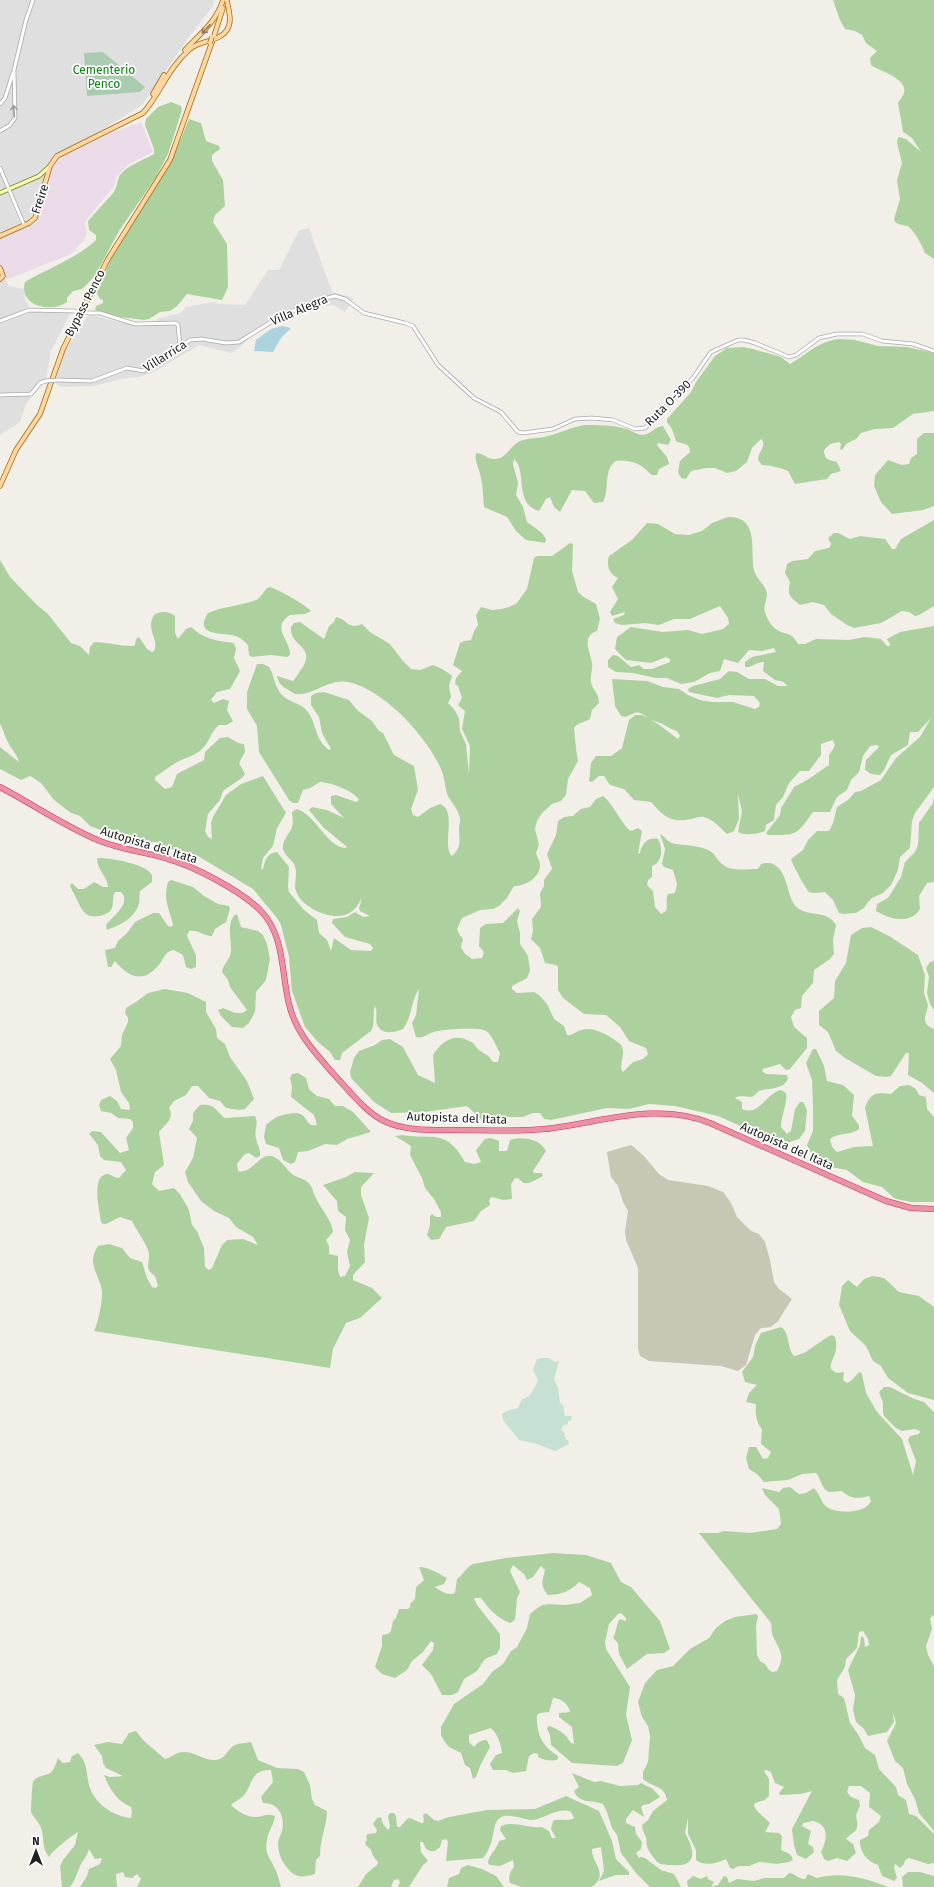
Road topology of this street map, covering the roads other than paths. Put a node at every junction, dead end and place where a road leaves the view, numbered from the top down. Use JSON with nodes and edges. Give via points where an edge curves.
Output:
{"nodes":[{"id":1,"x":33,"y":0,"type":"edge"},
{"id":2,"x":225,"y":0,"type":"edge"},
{"id":3,"x":221,"y":7,"type":"junction"},
{"id":4,"x":213,"y":37,"type":"junction"},
{"id":5,"x":12,"y":84,"type":"junction"},
{"id":6,"x":0,"y":104,"type":"edge"},
{"id":7,"x":146,"y":109,"type":"junction"},
{"id":8,"x":0,"y":131,"type":"edge"},
{"id":9,"x":50,"y":166,"type":"junction"},
{"id":10,"x":0,"y":168,"type":"edge"},
{"id":11,"x":9,"y":189,"type":"junction"},
{"id":12,"x":0,"y":193,"type":"edge"},
{"id":13,"x":24,"y":225,"type":"junction"},
{"id":14,"x":0,"y":236,"type":"edge"},
{"id":15,"x":0,"y":268,"type":"edge"},
{"id":16,"x":2,"y":278,"type":"edge"},
{"id":17,"x":356,"y":308,"type":"joint"},
{"id":18,"x":0,"y":321,"type":"edge"},
{"id":19,"x":263,"y":326,"type":"joint"},
{"id":20,"x":180,"y":346,"type":"junction"},
{"id":21,"x":934,"y":350,"type":"edge"},
{"id":22,"x":0,"y":395,"type":"edge"},
{"id":23,"x":0,"y":486,"type":"edge"},
{"id":24,"x":0,"y":784,"type":"edge"},
{"id":25,"x":0,"y":787,"type":"edge"},
{"id":26,"x":934,"y":1207,"type":"edge"}],
"edges":[{"from":1,"to":5,"type":"street"},
{"from":2,"to":3,"type":"main road","name":"Bypass Penco"},
{"from":2,"to":4,"type":"main road","name":"Bypass Penco"},
{"from":2,"to":7,"type":"main road","via":[[230,20],[226,31],[188,51],[169,72]]},
{"from":3,"to":4,"type":"main road","name":"Bypass Penco"},
{"from":3,"to":7,"type":"main road","one_way":true,"via":[[209,25],[166,71]]},
{"from":4,"to":23,"type":"main road","name":"Bypass Penco","bridge":true,"via":[[168,163],[104,265],[63,349],[40,414],[19,446]]},
{"from":5,"to":6,"type":"street"},
{"from":8,"to":5,"type":"street","one_way":true,"via":[[15,119]]},
{"from":7,"to":9,"type":"main road","via":[[140,115],[62,152]]},
{"from":9,"to":11,"type":"main road","via":[[39,176]]},
{"from":9,"to":13,"type":"main road","name":"Freire","via":[[36,216]]},
{"from":10,"to":11,"type":"street"},
{"from":11,"to":12,"type":"main road"},
{"from":11,"to":13,"type":"street"},
{"from":13,"to":14,"type":"main road","name":"Freire"},
{"from":15,"to":16,"type":"main road"},
{"from":17,"to":19,"type":"street","name":"Villa Alegra","via":[[343,298],[331,296],[297,308]]},
{"from":17,"to":21,"type":"street","name":"Ruta O-390","via":[[366,314],[413,326],[438,365],[462,388],[479,401],[498,410],[516,430],[523,433],[553,429],[575,419],[592,418],[613,420],[635,429],[645,428],[693,378],[711,352],[738,340],[755,343],[789,357],[796,355],[819,338],[837,334],[863,334],[882,341],[913,344]]},
{"from":18,"to":20,"type":"street","bridge":true,"via":[[19,312],[32,310],[89,312],[135,324],[177,323]]},
{"from":19,"to":20,"type":"street","name":"Villarrica","via":[[238,342],[196,339]]},
{"from":20,"to":22,"type":"street","name":"Villarrica","bridge":true,"via":[[156,360],[144,371],[127,368],[92,380],[46,381],[40,382],[31,394]]},
{"from":24,"to":26,"type":"highway","name":"Autopista del Itata","via":[[96,836],[192,864],[257,903],[269,916],[279,934],[291,1002],[302,1030],[362,1101],[385,1119],[426,1126],[526,1127],[644,1110],[681,1112],[714,1122],[885,1197],[908,1204]]},
{"from":25,"to":26,"type":"highway","name":"Autopista del Itata","via":[[95,839],[170,859],[193,868],[255,905],[268,919],[276,935],[289,1005],[301,1034],[360,1103],[387,1122],[421,1129],[525,1130],[646,1113],[680,1114],[710,1123],[886,1201],[911,1208]]}]}
